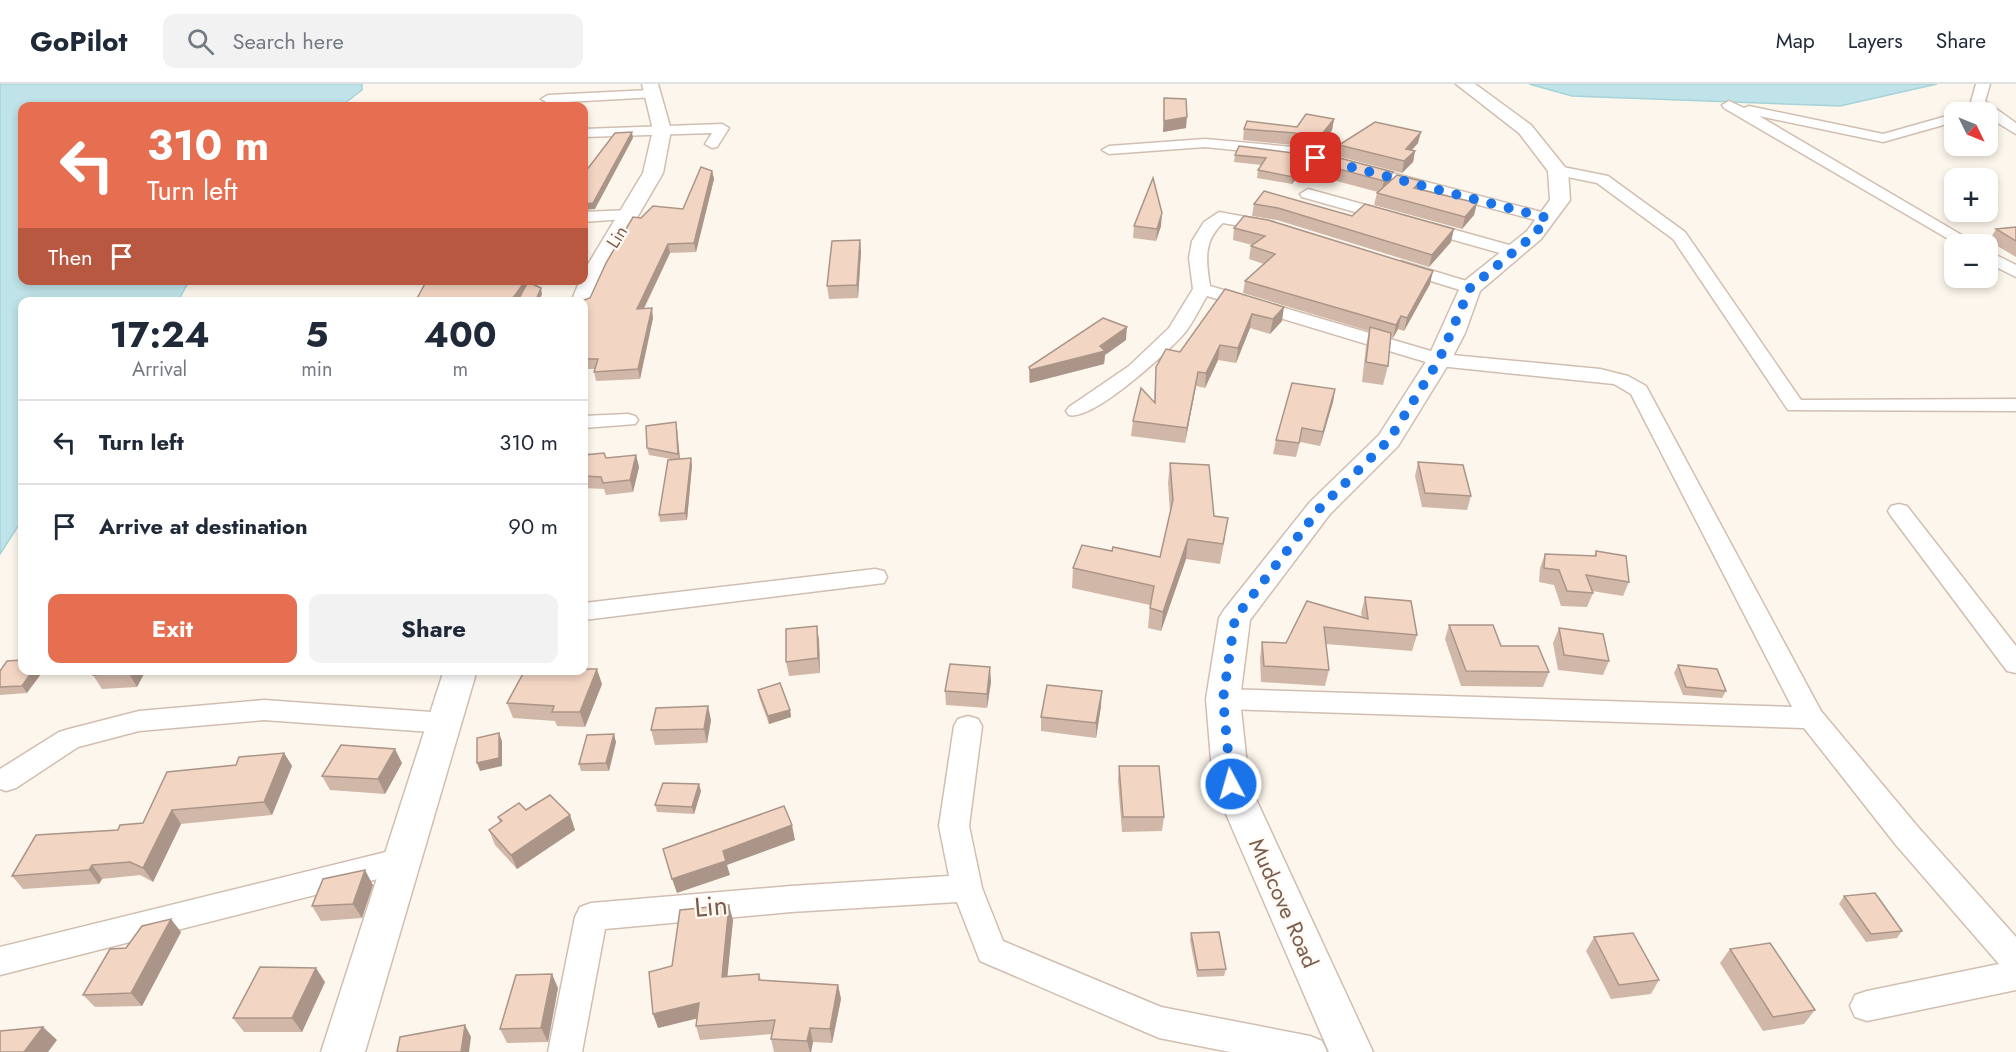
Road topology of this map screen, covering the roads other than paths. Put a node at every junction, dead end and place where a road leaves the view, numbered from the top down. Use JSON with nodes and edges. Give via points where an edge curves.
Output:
{"nodes":[{"id":1,"x":1464,"y":84,"type":"edge"},
{"id":2,"x":1983,"y":84,"type":"edge"},
{"id":3,"x":651,"y":89,"type":"edge"},
{"id":4,"x":548,"y":99,"type":"dead end"},
{"id":5,"x":1978,"y":102,"type":"edge"},
{"id":6,"x":1998,"y":120,"type":"edge"},
{"id":7,"x":1944,"y":121,"type":"edge"},
{"id":8,"x":662,"y":130,"type":"junction"},
{"id":9,"x":2016,"y":130,"type":"edge"},
{"id":10,"x":588,"y":133,"type":"edge"},
{"id":11,"x":712,"y":144,"type":"dead end"},
{"id":12,"x":1109,"y":150,"type":"dead end"},
{"id":13,"x":1558,"y":171,"type":"junction"},
{"id":14,"x":1308,"y":194,"type":"dead end"},
{"id":15,"x":630,"y":215,"type":"junction"},
{"id":16,"x":588,"y":217,"type":"edge"},
{"id":17,"x":1547,"y":218,"type":"junction"},
{"id":18,"x":1292,"y":233,"type":"edge"},
{"id":19,"x":1951,"y":234,"type":"edge"},
{"id":20,"x":1514,"y":252,"type":"junction"},
{"id":21,"x":1381,"y":260,"type":"edge"},
{"id":22,"x":1998,"y":262,"type":"edge"},
{"id":23,"x":2016,"y":272,"type":"edge"},
{"id":24,"x":1470,"y":288,"type":"junction"},
{"id":25,"x":1202,"y":289,"type":"junction"},
{"id":26,"x":584,"y":297,"type":"edge"},
{"id":27,"x":1439,"y":360,"type":"junction"},
{"id":28,"x":2016,"y":405,"type":"edge"},
{"id":29,"x":1076,"y":411,"type":"dead end"},
{"id":30,"x":628,"y":420,"type":"dead end"},
{"id":31,"x":588,"y":422,"type":"edge"},
{"id":32,"x":1899,"y":511,"type":"dead end"},
{"id":33,"x":875,"y":577,"type":"dead end"},
{"id":34,"x":588,"y":612,"type":"edge"},
{"id":35,"x":2016,"y":664,"type":"edge"},
{"id":36,"x":459,"y":675,"type":"edge"},
{"id":37,"x":1223,"y":699,"type":"junction"},
{"id":38,"x":1811,"y":718,"type":"junction"},
{"id":39,"x":445,"y":723,"type":"junction"},
{"id":40,"x":968,"y":726,"type":"dead end"},
{"id":41,"x":6,"y":780,"type":"dead end"},
{"id":42,"x":402,"y":861,"type":"junction"},
{"id":43,"x":968,"y":888,"type":"junction"},
{"id":44,"x":2016,"y":960,"type":"edge"},
{"id":45,"x":0,"y":961,"type":"edge"},
{"id":46,"x":2016,"y":975,"type":"edge"},
{"id":47,"x":1867,"y":1006,"type":"dead end"},
{"id":48,"x":343,"y":1052,"type":"edge"},
{"id":49,"x":565,"y":1052,"type":"edge"},
{"id":50,"x":1310,"y":1052,"type":"edge"},
{"id":51,"x":1351,"y":1052,"type":"edge"}],
"edges":[{"from":1,"to":13,"type":"street","via":[[1525,129]]},
{"from":2,"to":5,"type":"street"},
{"from":3,"to":4,"type":"street"},
{"from":3,"to":8,"type":"street"},
{"from":6,"to":9,"type":"street"},
{"from":7,"to":19,"type":"street","via":[[1883,138],[1729,105]]},
{"from":8,"to":10,"type":"street"},
{"from":8,"to":11,"type":"street","via":[[722,128]]},
{"from":8,"to":15,"type":"street","name":"Lin","via":[[653,173]]},
{"from":12,"to":17,"type":"street","via":[[1205,143],[1293,152]]},
{"from":13,"to":17,"type":"street","name":"Mudcove Road","via":[[1560,200]]},
{"from":13,"to":28,"type":"street","via":[[1602,179],[1679,236],[1795,405]]},
{"from":14,"to":20,"type":"street"},
{"from":15,"to":16,"type":"street"},
{"from":15,"to":26,"type":"street","name":"Lin"},
{"from":17,"to":20,"type":"street","name":"Mudcove Road"},
{"from":18,"to":25,"type":"street","via":[[1219,217],[1205,228],[1198,246]]},
{"from":20,"to":24,"type":"street","name":"Mudcove Road"},
{"from":21,"to":24,"type":"street"},
{"from":22,"to":23,"type":"street"},
{"from":24,"to":27,"type":"street","name":"Mudcove Road"},
{"from":25,"to":27,"type":"street"},
{"from":25,"to":29,"type":"street","via":[[1176,331],[1136,370]]},
{"from":27,"to":37,"type":"street","name":"Mudcove Road","via":[[1389,440],[1320,508],[1235,618]]},
{"from":27,"to":38,"type":"street","via":[[1600,375],[1639,390]]},
{"from":30,"to":31,"type":"street"},
{"from":32,"to":35,"type":"street"},
{"from":33,"to":34,"type":"street"},
{"from":36,"to":39,"type":"street"},
{"from":37,"to":38,"type":"street"},
{"from":37,"to":51,"type":"street","name":"Mudcove Road","via":[[1231,784]]},
{"from":38,"to":44,"type":"street","via":[[1907,836]]},
{"from":39,"to":41,"type":"street","via":[[264,710],[139,721],[69,739]]},
{"from":39,"to":42,"type":"street"},
{"from":40,"to":43,"type":"street","via":[[954,826]]},
{"from":42,"to":45,"type":"street"},
{"from":42,"to":48,"type":"street"},
{"from":43,"to":49,"type":"street","name":"Lin","via":[[591,917]]},
{"from":43,"to":50,"type":"street","via":[[991,951],[1159,1022]]},
{"from":46,"to":47,"type":"street"}]}
